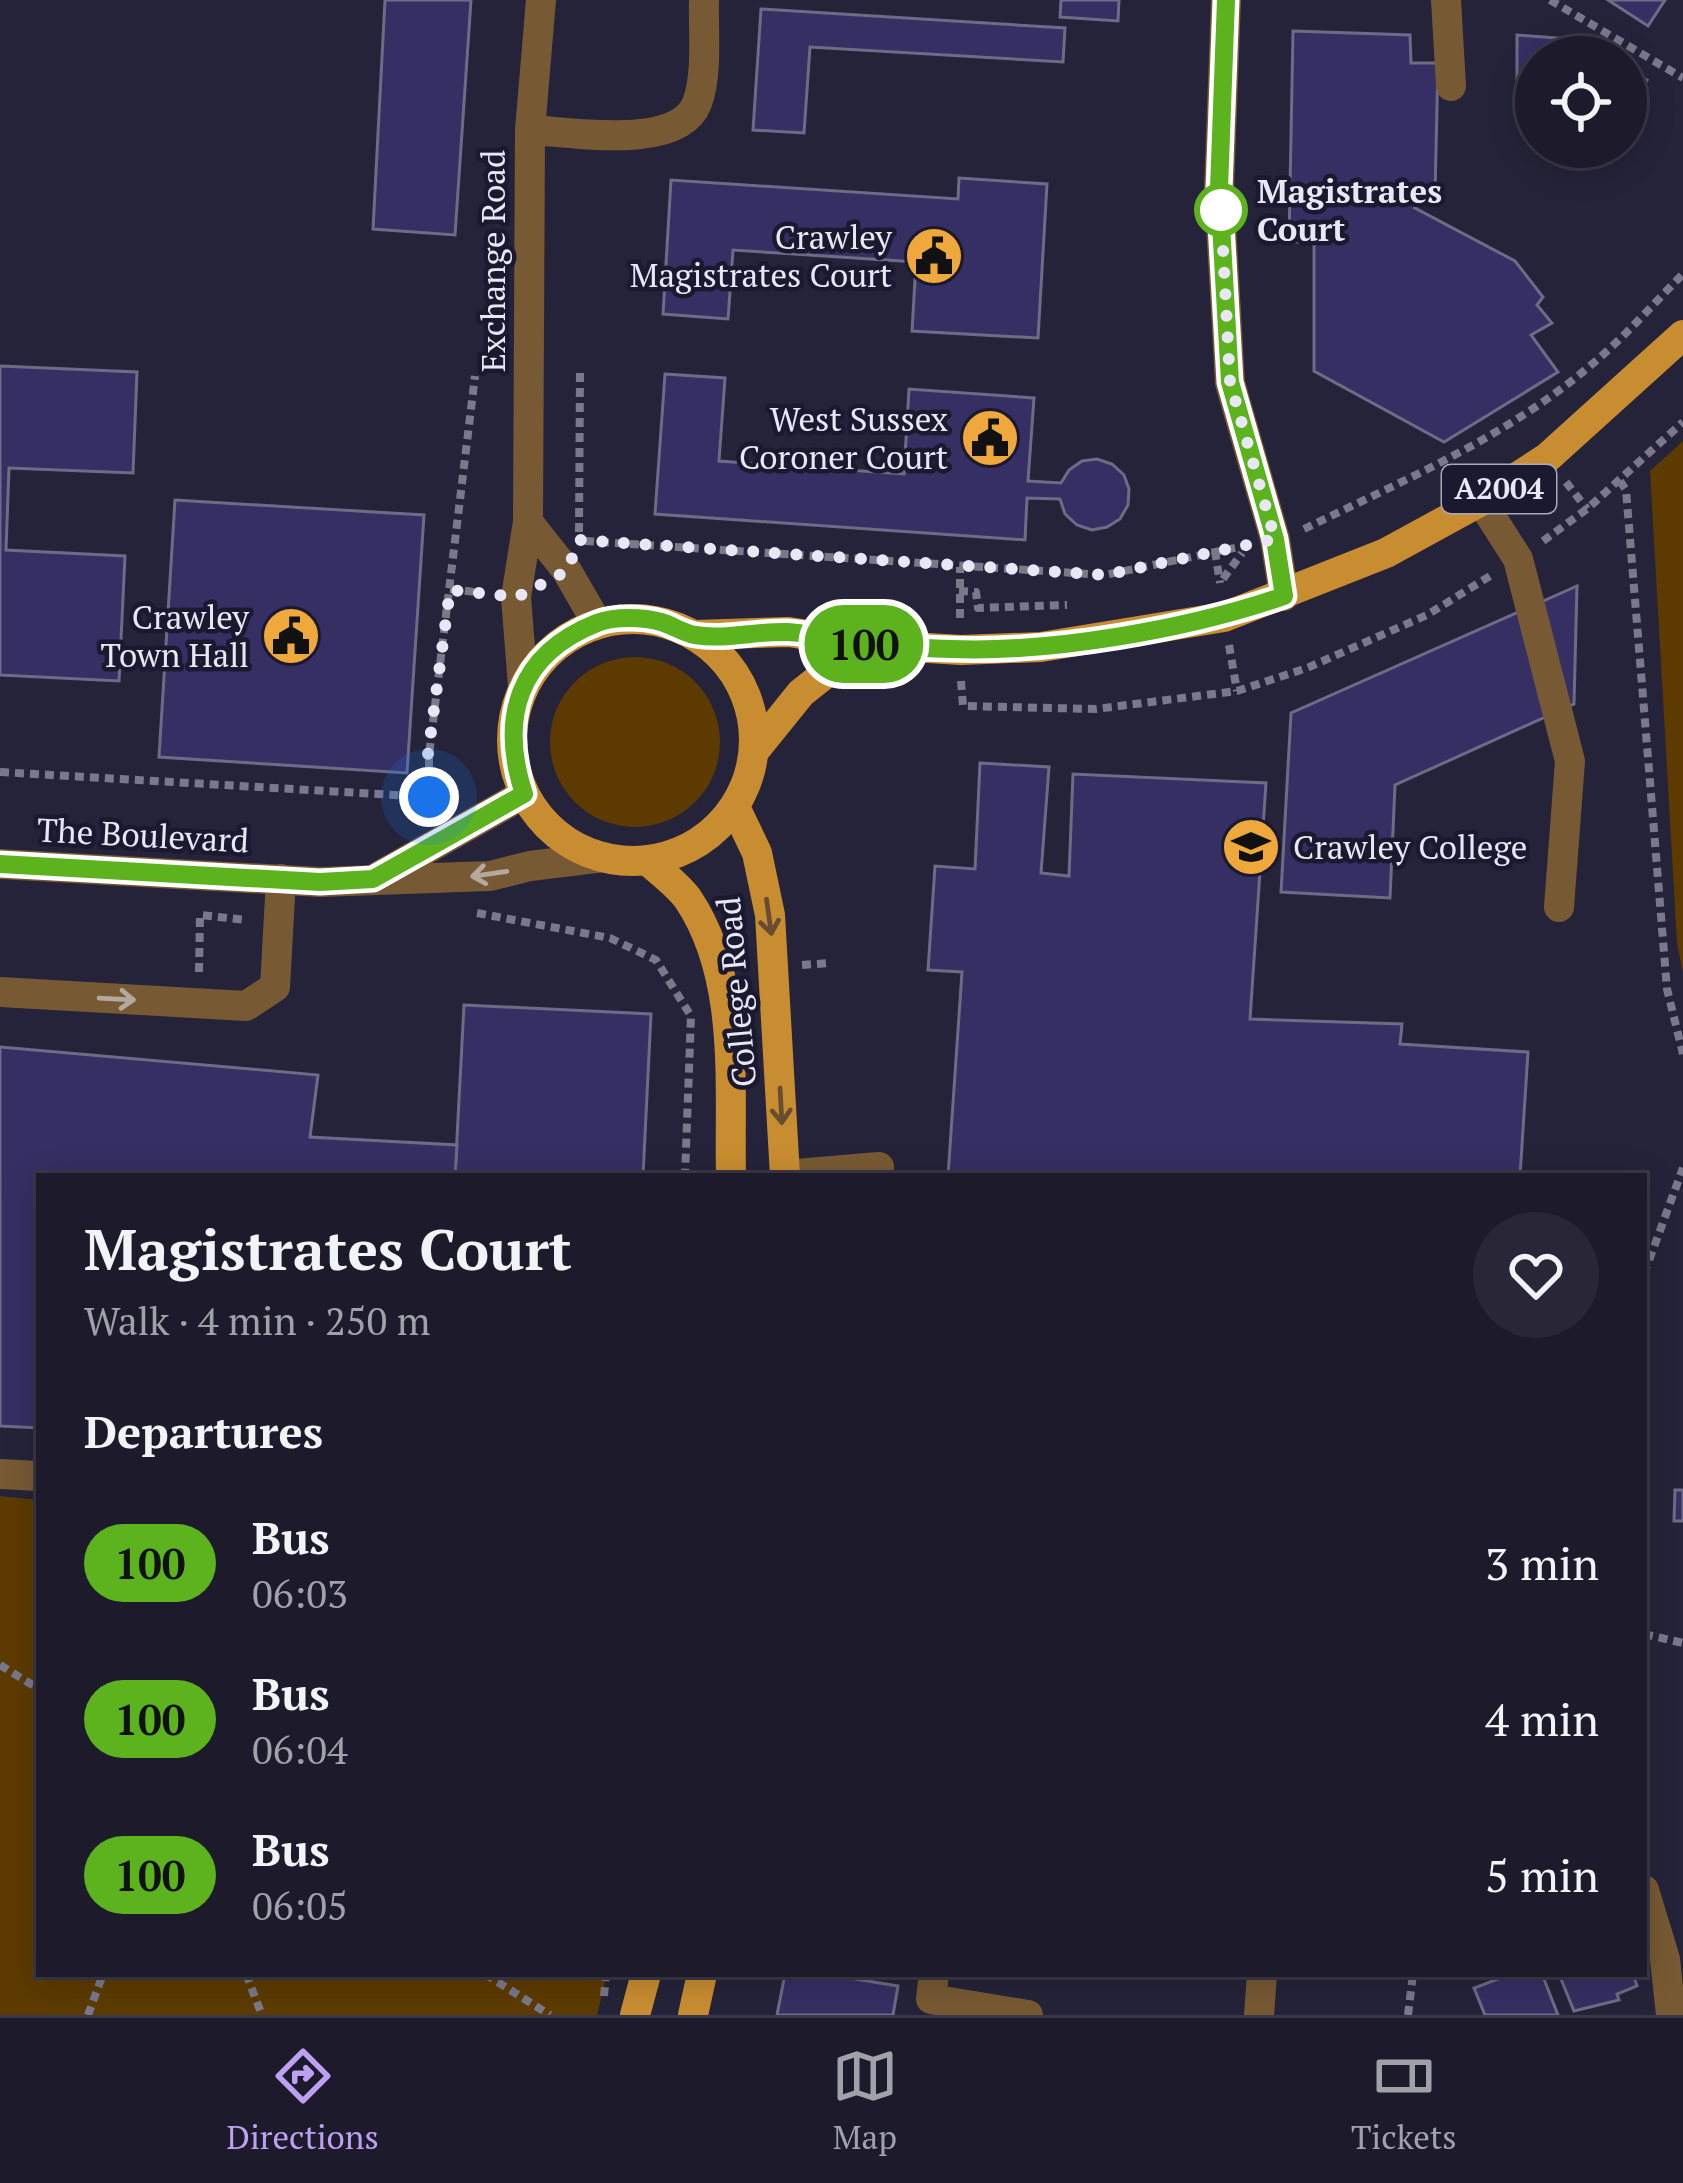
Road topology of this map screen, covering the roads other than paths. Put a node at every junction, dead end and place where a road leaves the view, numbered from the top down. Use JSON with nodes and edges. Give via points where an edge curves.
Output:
{"nodes":[{"id":1,"x":542,"y":0,"type":"edge"},
{"id":2,"x":704,"y":0,"type":"edge"},
{"id":3,"x":1226,"y":0,"type":"edge"},
{"id":4,"x":1446,"y":0,"type":"edge"},
{"id":5,"x":1451,"y":86,"type":"dead end"},
{"id":6,"x":530,"y":130,"type":"junction"},
{"id":7,"x":1683,"y":335,"type":"edge"},
{"id":8,"x":1481,"y":501,"type":"junction"},
{"id":9,"x":527,"y":522,"type":"junction"},
{"id":10,"x":1284,"y":596,"type":"junction"},
{"id":11,"x":597,"y":623,"type":"junction"},
{"id":12,"x":694,"y":635,"type":"junction"},
{"id":13,"x":863,"y":644,"type":"junction"},
{"id":14,"x":524,"y":686,"type":"junction"},
{"id":15,"x":754,"y":750,"type":"junction"},
{"id":16,"x":524,"y":794,"type":"junction"},
{"id":17,"x":735,"y":807,"type":"junction"},
{"id":18,"x":604,"y":857,"type":"junction"},
{"id":19,"x":647,"y":860,"type":"junction"},
{"id":20,"x":0,"y":864,"type":"edge"},
{"id":21,"x":281,"y":879,"type":"junction"},
{"id":22,"x":373,"y":879,"type":"junction"},
{"id":23,"x":1559,"y":907,"type":"dead end"},
{"id":24,"x":0,"y":992,"type":"edge"},
{"id":25,"x":879,"y":1167,"type":"dead end"},
{"id":26,"x":731,"y":1173,"type":"edge"},
{"id":27,"x":785,"y":1173,"type":"edge"},
{"id":28,"x":808,"y":1173,"type":"edge"},
{"id":29,"x":0,"y":1474,"type":"edge"},
{"id":30,"x":36,"y":1476,"type":"edge"},
{"id":31,"x":1647,"y":1900,"type":"edge"},
{"id":32,"x":645,"y":1977,"type":"edge"},
{"id":33,"x":701,"y":1977,"type":"edge"},
{"id":34,"x":934,"y":1977,"type":"edge"},
{"id":35,"x":1262,"y":1977,"type":"edge"},
{"id":36,"x":635,"y":2015,"type":"edge"},
{"id":37,"x":693,"y":2015,"type":"edge"},
{"id":38,"x":1028,"y":2015,"type":"edge"},
{"id":39,"x":1258,"y":2015,"type":"edge"},
{"id":40,"x":1671,"y":2015,"type":"edge"}],
"edges":[{"from":1,"to":6,"type":"street","name":"Exchange Road"},
{"from":2,"to":6,"type":"street","via":[[691,116],[636,135]]},
{"from":3,"to":10,"type":"street","via":[[1219,189],[1230,382],[1260,543]]},
{"from":4,"to":5,"type":"street"},
{"from":6,"to":9,"type":"street","name":"Exchange Road"},
{"from":7,"to":8,"type":"main road","number":"A2004","via":[[1548,457]]},
{"from":8,"to":10,"type":"main road","number":"A2004"},
{"from":8,"to":23,"type":"street","via":[[1518,559],[1570,761]]},
{"from":9,"to":11,"type":"street"},
{"from":9,"to":14,"type":"street","name":"Exchange Road","via":[[517,597]]},
{"from":10,"to":13,"type":"main road","number":"A2004","via":[[1224,617],[1041,647]]},
{"from":11,"to":12,"type":"main road","via":[[657,620]]},
{"from":11,"to":14,"type":"main road","via":[[546,654]]},
{"from":12,"to":13,"type":"main road","number":"A2004","via":[[789,632]]},
{"from":12,"to":15,"type":"main road","via":[[743,687]]},
{"from":13,"to":15,"type":"main road","via":[[801,693]]},
{"from":14,"to":16,"type":"main road","via":[[512,723]]},
{"from":15,"to":17,"type":"main road"},
{"from":16,"to":18,"type":"main road","via":[[544,823]]},
{"from":16,"to":22,"type":"street","name":"The Boulevard"},
{"from":17,"to":19,"type":"main road","via":[[681,851]]},
{"from":17,"to":27,"type":"main road","name":"College Road","one_way":true,"via":[[758,853],[770,915]]},
{"from":18,"to":19,"type":"main road"},
{"from":18,"to":22,"type":"street","name":"The Boulevard","one_way":true,"via":[[490,876]]},
{"from":19,"to":26,"type":"main road","name":"College Road","via":[[687,897],[718,961]]},
{"from":20,"to":21,"type":"street","name":"The Boulevard"},
{"from":21,"to":22,"type":"street","name":"The Boulevard"},
{"from":24,"to":21,"type":"street","name":"The Boulevard","one_way":true,"via":[[246,1006],[275,987]]},
{"from":25,"to":28,"type":"street"},
{"from":29,"to":30,"type":"street"},
{"from":31,"to":40,"type":"street"},
{"from":32,"to":36,"type":"main road"},
{"from":33,"to":37,"type":"main road"},
{"from":34,"to":38,"type":"street","via":[[931,1999]]},
{"from":35,"to":39,"type":"street"}]}
